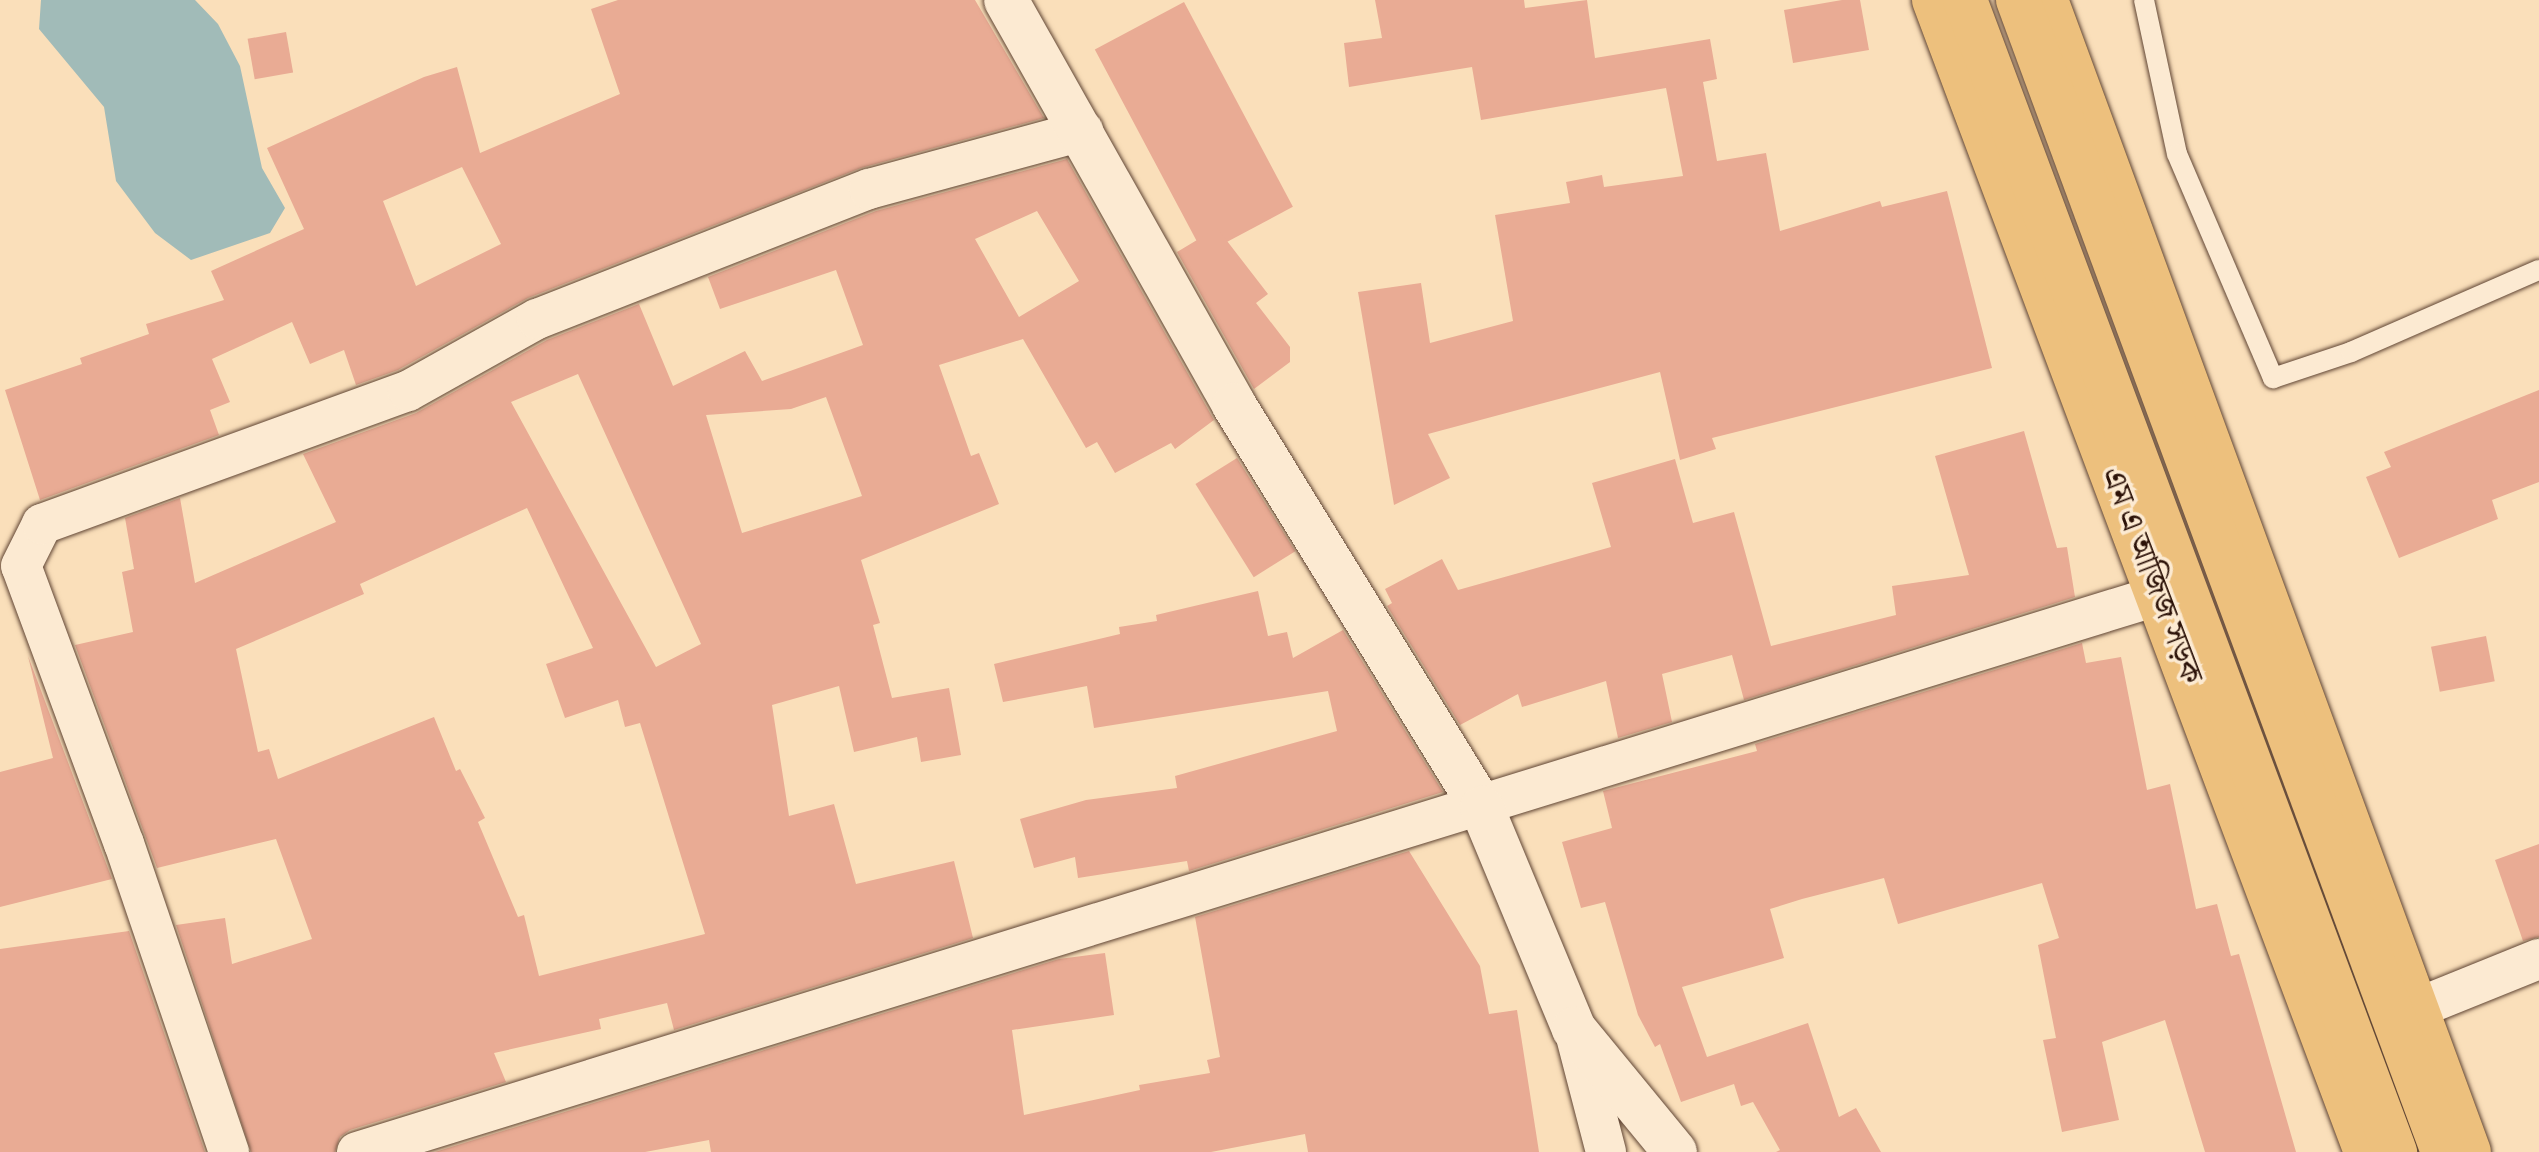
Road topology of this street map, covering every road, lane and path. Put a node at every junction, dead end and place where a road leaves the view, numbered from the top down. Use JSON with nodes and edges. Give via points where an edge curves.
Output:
{"nodes":[{"id":1,"x":1006,"y":0,"type":"edge"},
{"id":2,"x":1934,"y":0,"type":"edge"},
{"id":3,"x":1965,"y":0,"type":"edge"},
{"id":4,"x":2018,"y":0,"type":"edge"},
{"id":5,"x":2046,"y":0,"type":"edge"},
{"id":6,"x":2144,"y":0,"type":"edge"},
{"id":7,"x":1083,"y":131,"type":"junction"},
{"id":8,"x":2539,"y":270,"type":"edge"},
{"id":9,"x":2157,"y":596,"type":"junction"},
{"id":10,"x":1482,"y":808,"type":"junction"},
{"id":11,"x":2539,"y":959,"type":"edge"},
{"id":12,"x":2415,"y":1009,"type":"junction"},
{"id":13,"x":1574,"y":1029,"type":"junction"},
{"id":14,"x":229,"y":1152,"type":"edge"},
{"id":15,"x":357,"y":1152,"type":"edge"},
{"id":16,"x":1606,"y":1152,"type":"edge"},
{"id":17,"x":1675,"y":1152,"type":"edge"},
{"id":18,"x":2366,"y":1152,"type":"edge"},
{"id":19,"x":2395,"y":1152,"type":"edge"},
{"id":20,"x":2443,"y":1152,"type":"edge"},
{"id":21,"x":2469,"y":1152,"type":"edge"}],
"edges":[{"from":1,"to":7,"type":"street"},
{"from":2,"to":9,"type":"main road","name":"এম এ আজিজ সড়ক"},
{"from":3,"to":19,"type":"main road"},
{"from":4,"to":20,"type":"main road"},
{"from":5,"to":12,"type":"main road"},
{"from":6,"to":8,"type":"lane","via":[[2177,154],[2273,378],[2351,352]]},
{"from":7,"to":10,"type":"street","via":[[1234,405]]},
{"from":7,"to":14,"type":"street","via":[[869,189],[537,319],[408,391],[42,524],[21,566],[124,844]]},
{"from":9,"to":10,"type":"street"},
{"from":9,"to":18,"type":"main road","name":"এম এ আজিজ সড়ক"},
{"from":10,"to":13,"type":"street"},
{"from":10,"to":15,"type":"street"},
{"from":11,"to":12,"type":"street"},
{"from":12,"to":21,"type":"main road"},
{"from":13,"to":16,"type":"street"},
{"from":13,"to":17,"type":"street"}]}
